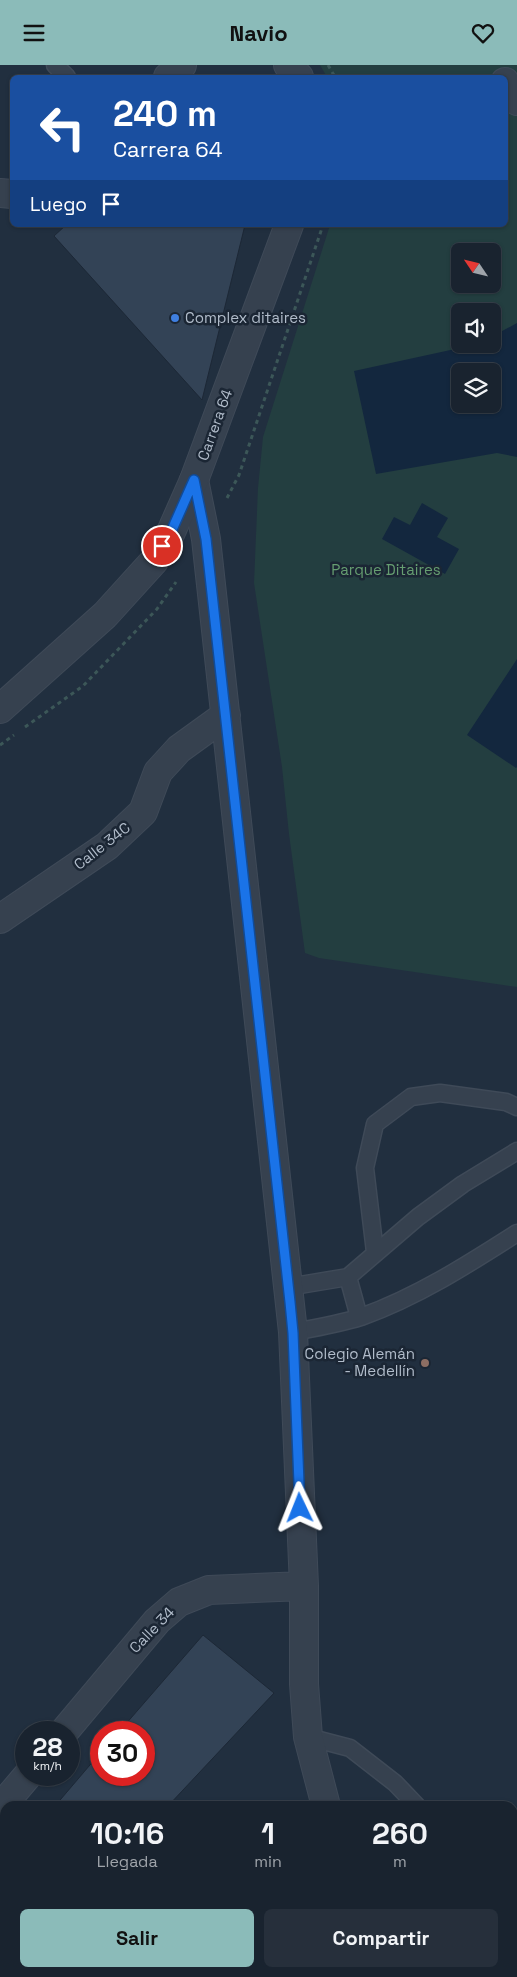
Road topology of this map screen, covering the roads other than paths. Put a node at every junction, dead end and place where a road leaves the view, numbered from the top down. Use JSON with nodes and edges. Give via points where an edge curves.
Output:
{"nodes":[{"id":1,"x":55,"y":65,"type":"edge"},
{"id":2,"x":182,"y":65,"type":"edge"},
{"id":3,"x":288,"y":65,"type":"edge"},
{"id":4,"x":65,"y":75,"type":"edge"},
{"id":5,"x":170,"y":75,"type":"edge"},
{"id":6,"x":297,"y":75,"type":"edge"},
{"id":7,"x":508,"y":87,"type":"edge"},
{"id":8,"x":517,"y":101,"type":"edge"},
{"id":9,"x":288,"y":227,"type":"edge"},
{"id":10,"x":194,"y":480,"type":"junction"},
{"id":11,"x":0,"y":709,"type":"edge"},
{"id":12,"x":226,"y":715,"type":"junction"},
{"id":13,"x":0,"y":919,"type":"edge"},
{"id":14,"x":517,"y":1107,"type":"edge"},
{"id":15,"x":517,"y":1151,"type":"edge"},
{"id":16,"x":517,"y":1233,"type":"edge"},
{"id":17,"x":375,"y":1253,"type":"junction"},
{"id":18,"x":348,"y":1277,"type":"junction"},
{"id":19,"x":288,"y":1287,"type":"junction"},
{"id":20,"x":359,"y":1317,"type":"junction"},
{"id":21,"x":293,"y":1333,"type":"junction"},
{"id":22,"x":304,"y":1586,"type":"junction"},
{"id":23,"x":73,"y":1721,"type":"edge"},
{"id":24,"x":308,"y":1737,"type":"junction"},
{"id":25,"x":19,"y":1786,"type":"edge"},
{"id":26,"x":6,"y":1801,"type":"edge"},
{"id":27,"x":325,"y":1801,"type":"edge"},
{"id":28,"x":411,"y":1801,"type":"edge"}],
"edges":[{"from":1,"to":4,"type":"lane"},
{"from":2,"to":5,"type":"street"},
{"from":3,"to":6,"type":"street"},
{"from":7,"to":8,"type":"street"},
{"from":9,"to":10,"type":"street","name":"Carrera 64"},
{"from":10,"to":11,"type":"street","name":"Carrera 64","via":[[154,561],[105,615]]},
{"from":10,"to":12,"type":"street","via":[[206,539]]},
{"from":12,"to":13,"type":"street","name":"Calle 34C","via":[[173,755],[158,772],[143,812],[107,846]]},
{"from":12,"to":19,"type":"street"},
{"from":14,"to":17,"type":"lane","via":[[506,1102],[440,1093],[411,1097],[375,1124],[365,1167]]},
{"from":15,"to":17,"type":"lane","via":[[463,1184]]},
{"from":16,"to":20,"type":"lane","via":[[409,1298]]},
{"from":17,"to":18,"type":"lane"},
{"from":18,"to":19,"type":"lane"},
{"from":18,"to":20,"type":"lane"},
{"from":19,"to":21,"type":"street"},
{"from":20,"to":21,"type":"lane"},
{"from":21,"to":22,"type":"street"},
{"from":22,"to":23,"type":"street","name":"Calle 34","via":[[209,1590],[179,1602],[156,1621]]},
{"from":22,"to":24,"type":"street","via":[[304,1684]]},
{"from":24,"to":27,"type":"street"},
{"from":24,"to":28,"type":"lane","via":[[350,1748],[395,1783]]},
{"from":25,"to":26,"type":"street"}]}
